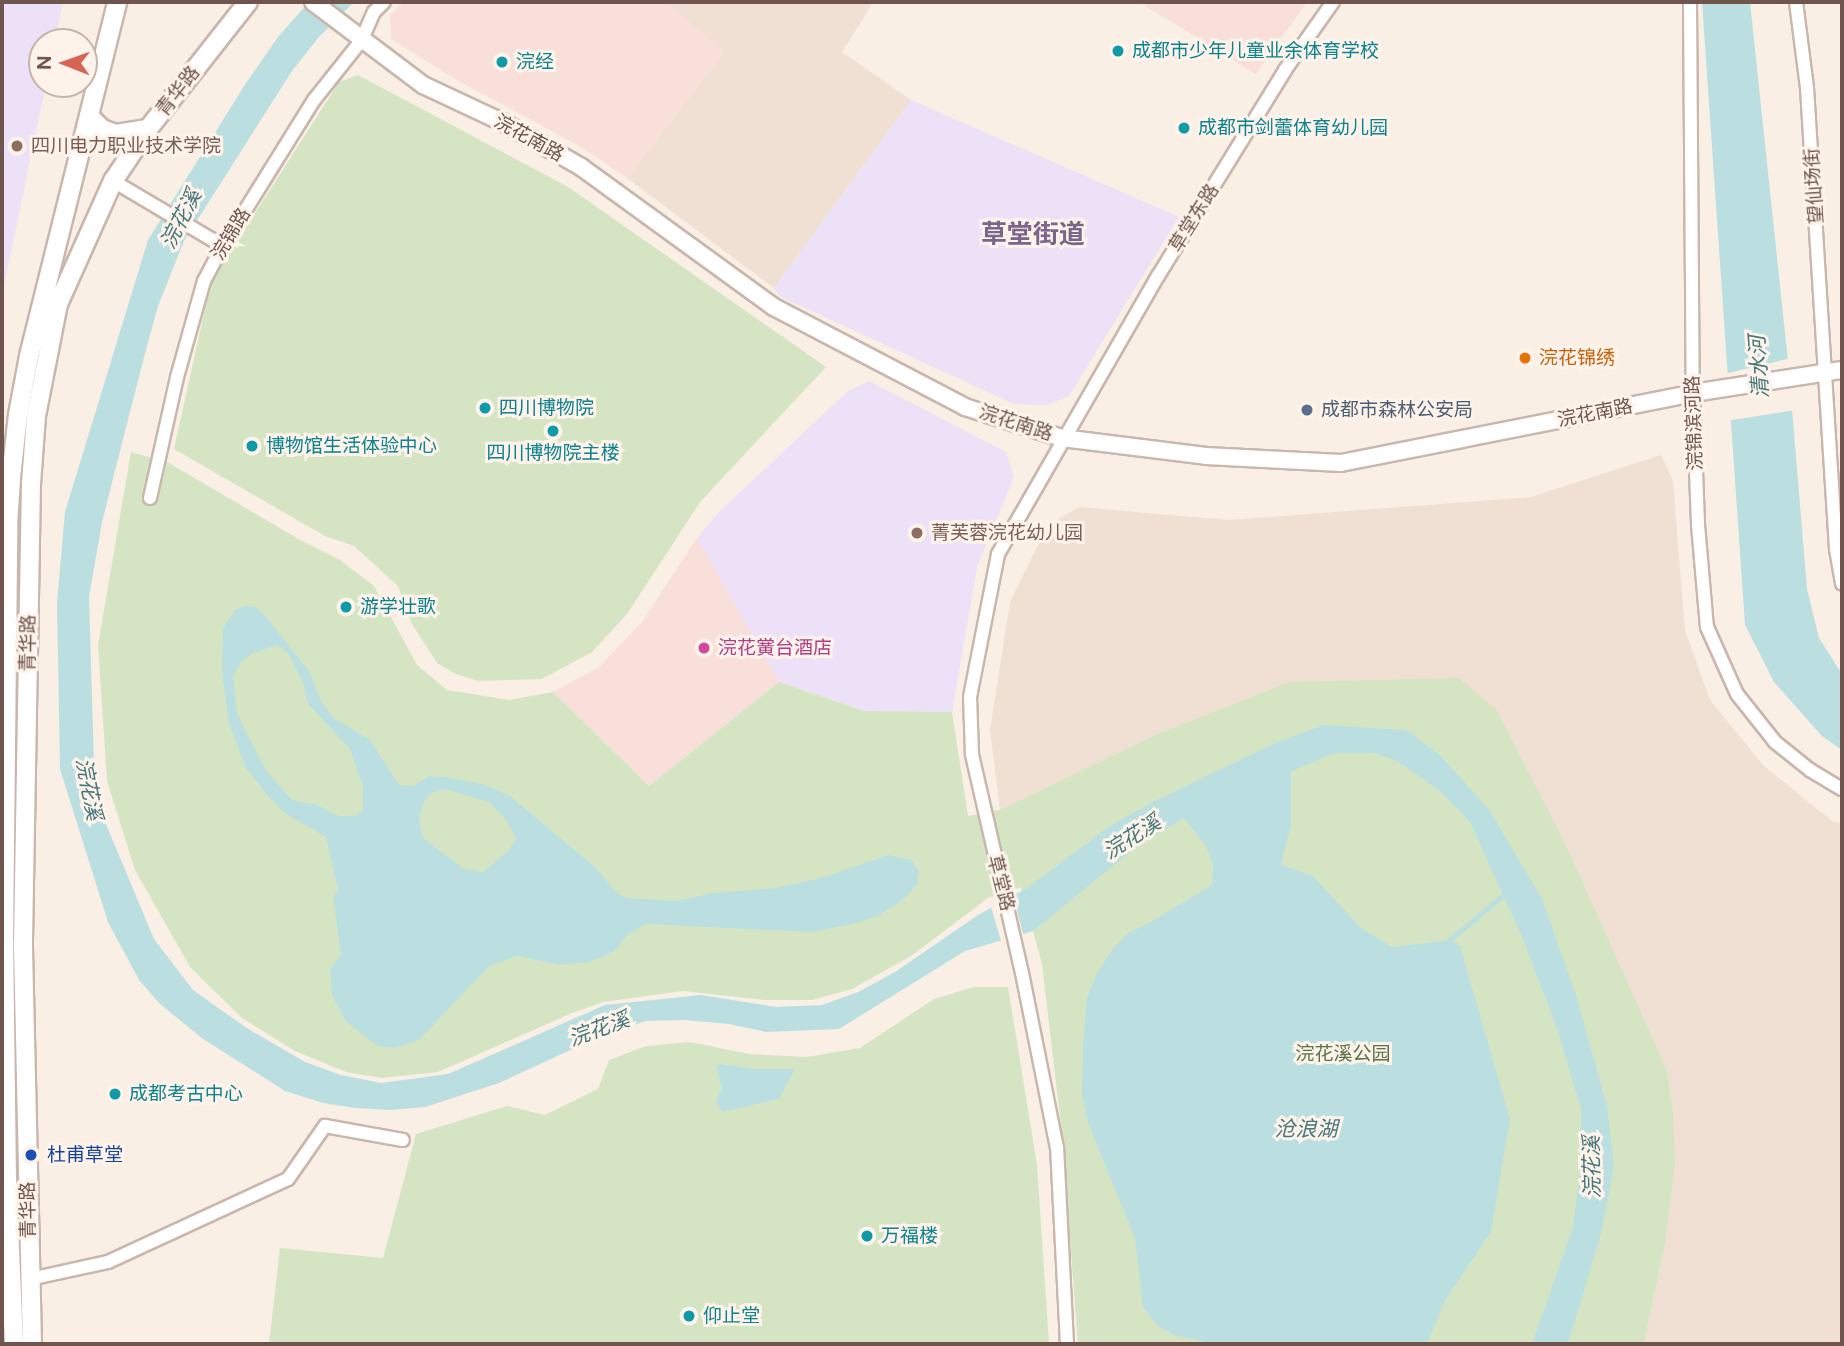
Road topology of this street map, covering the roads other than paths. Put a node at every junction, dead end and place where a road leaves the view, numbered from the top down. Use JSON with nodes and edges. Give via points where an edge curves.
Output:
{"nodes":[{"id":1,"x":117,"y":2,"type":"edge"},
{"id":2,"x":248,"y":2,"type":"edge"},
{"id":3,"x":313,"y":2,"type":"edge"},
{"id":4,"x":384,"y":2,"type":"edge"},
{"id":5,"x":1333,"y":2,"type":"edge"},
{"id":6,"x":1690,"y":2,"type":"edge"},
{"id":7,"x":1796,"y":2,"type":"edge"},
{"id":8,"x":361,"y":41,"type":"junction"},
{"id":9,"x":89,"y":116,"type":"junction"},
{"id":10,"x":148,"y":129,"type":"junction"},
{"id":11,"x":113,"y":181,"type":"junction"},
{"id":12,"x":223,"y":246,"type":"junction"},
{"id":13,"x":1835,"y":370,"type":"edge"},
{"id":14,"x":1693,"y":393,"type":"junction"},
{"id":15,"x":1062,"y":438,"type":"junction"},
{"id":16,"x":150,"y":498,"type":"dead end"},
{"id":17,"x":5,"y":525,"type":"edge"},
{"id":18,"x":1842,"y":583,"type":"edge"},
{"id":19,"x":1842,"y":789,"type":"edge"},
{"id":20,"x":403,"y":1140,"type":"dead end"},
{"id":21,"x":30,"y":1279,"type":"junction"},
{"id":22,"x":14,"y":1344,"type":"edge"},
{"id":23,"x":32,"y":1344,"type":"edge"},
{"id":24,"x":1067,"y":1344,"type":"edge"}],
"edges":[{"from":1,"to":9,"type":"main road","name":"青华路"},
{"from":2,"to":10,"type":"main road","name":"青华路"},
{"from":3,"to":8,"type":"street","name":"浣花南路"},
{"from":4,"to":8,"type":"street","name":"浣锦路","via":[[374,12]]},
{"from":5,"to":15,"type":"street","name":"草堂东路","via":[[1264,104]]},
{"from":6,"to":14,"type":"street","name":"浣锦滨河路"},
{"from":7,"to":13,"type":"street","name":"望仙场街"},
{"from":8,"to":12,"type":"street","name":"浣锦路","via":[[314,100]]},
{"from":8,"to":15,"type":"street","name":"浣花南路","via":[[423,85],[504,123],[581,167],[774,307],[965,407]]},
{"from":9,"to":10,"type":"main road","via":[[102,129],[116,134]]},
{"from":9,"to":17,"type":"main road","name":"青华路","via":[[18,415]]},
{"from":10,"to":11,"type":"main road","name":"青华路"},
{"from":11,"to":12,"type":"street"},
{"from":11,"to":21,"type":"main road","name":"青华路","via":[[58,304],[36,416],[32,468],[23,941]]},
{"from":12,"to":16,"type":"street","name":"浣锦路","via":[[204,281]]},
{"from":13,"to":14,"type":"street","name":"浣花南路"},
{"from":13,"to":18,"type":"street","name":"望仙场街","via":[[1836,549]]},
{"from":14,"to":15,"type":"street","name":"浣花南路","via":[[1341,463],[1206,456]]},
{"from":14,"to":19,"type":"street","name":"浣锦滨河路","via":[[1707,627],[1737,694],[1775,742]]},
{"from":15,"to":24,"type":"street","name":"草堂路","via":[[998,554],[970,696],[972,754],[1057,1148]]},
{"from":17,"to":22,"type":"main road","name":"青华路","via":[[4,940]]},
{"from":20,"to":21,"type":"street","via":[[325,1126],[288,1178],[108,1262]]},
{"from":21,"to":23,"type":"main road","name":"青华路"}]}
